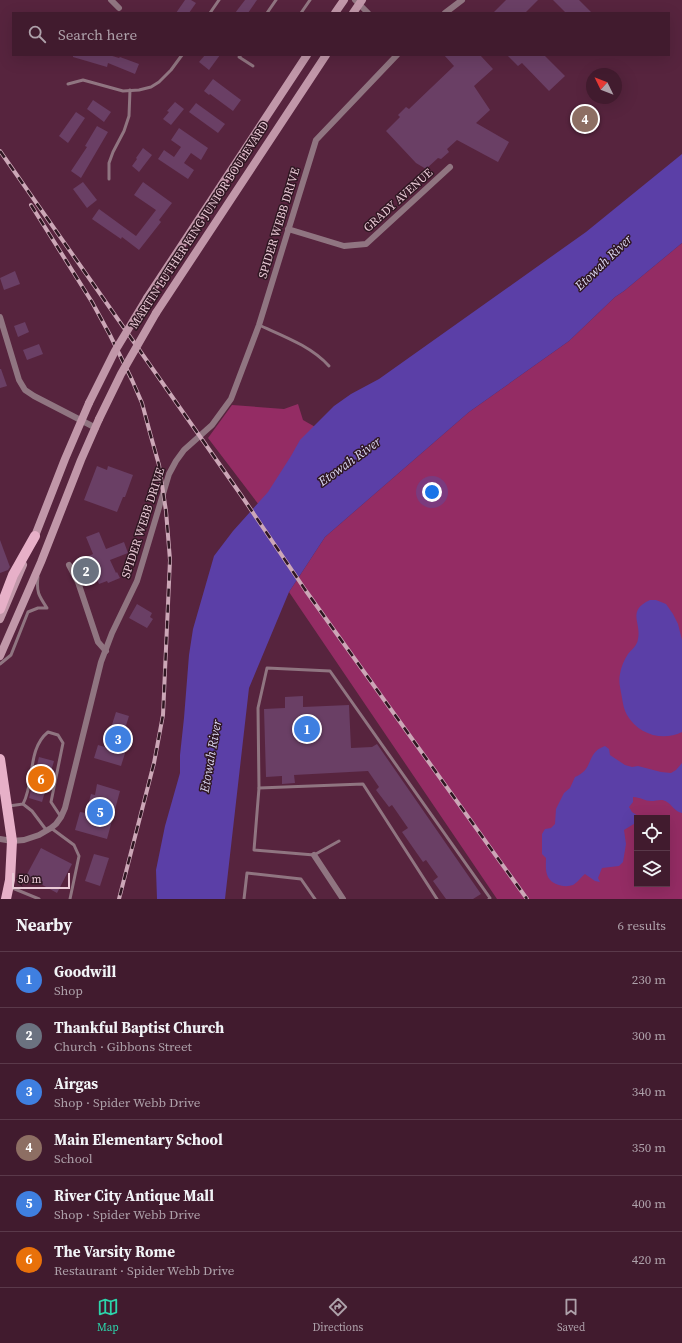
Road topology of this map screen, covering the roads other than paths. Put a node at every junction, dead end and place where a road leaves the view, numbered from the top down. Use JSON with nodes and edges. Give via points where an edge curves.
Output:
{"nodes":[{"id":1,"x":111,"y":0,"type":"edge"},
{"id":2,"x":219,"y":0,"type":"edge"},
{"id":3,"x":276,"y":0,"type":"edge"},
{"id":4,"x":310,"y":0,"type":"edge"},
{"id":5,"x":344,"y":0,"type":"edge"},
{"id":6,"x":462,"y":0,"type":"edge"},
{"id":7,"x":359,"y":1,"type":"edge"},
{"id":8,"x":119,"y":8,"type":"dead end"},
{"id":9,"x":211,"y":12,"type":"edge"},
{"id":10,"x":268,"y":12,"type":"edge"},
{"id":11,"x":303,"y":12,"type":"edge"},
{"id":12,"x":336,"y":12,"type":"edge"},
{"id":13,"x":354,"y":12,"type":"edge"},
{"id":14,"x":367,"y":12,"type":"edge"},
{"id":15,"x":446,"y":12,"type":"edge"},
{"id":16,"x":181,"y":56,"type":"edge"},
{"id":17,"x":240,"y":56,"type":"edge"},
{"id":18,"x":306,"y":56,"type":"edge"},
{"id":19,"x":325,"y":56,"type":"edge"},
{"id":20,"x":396,"y":56,"type":"edge"},
{"id":21,"x":253,"y":66,"type":"dead end"},
{"id":22,"x":68,"y":84,"type":"dead end"},
{"id":23,"x":130,"y":90,"type":"junction"},
{"id":24,"x":450,"y":167,"type":"dead end"},
{"id":25,"x":109,"y":179,"type":"dead end"},
{"id":26,"x":288,"y":229,"type":"junction"},
{"id":27,"x":0,"y":318,"type":"edge"},
{"id":28,"x":259,"y":325,"type":"junction"},
{"id":29,"x":329,"y":366,"type":"dead end"},
{"id":30,"x":82,"y":420,"type":"junction"},
{"id":31,"x":96,"y":428,"type":"junction"},
{"id":32,"x":35,"y":536,"type":"junction"},
{"id":33,"x":41,"y":562,"type":"junction"},
{"id":34,"x":69,"y":565,"type":"dead end"},
{"id":35,"x":0,"y":609,"type":"edge"},
{"id":36,"x":0,"y":619,"type":"edge"},
{"id":37,"x":106,"y":651,"type":"junction"},
{"id":38,"x":0,"y":656,"type":"edge"},
{"id":39,"x":0,"y":664,"type":"edge"},
{"id":40,"x":0,"y":759,"type":"edge"},
{"id":41,"x":259,"y":788,"type":"junction"},
{"id":42,"x":23,"y":804,"type":"junction"},
{"id":43,"x":7,"y":806,"type":"junction"},
{"id":44,"x":61,"y":816,"type":"junction"},
{"id":45,"x":49,"y":829,"type":"junction"},
{"id":46,"x":0,"y":839,"type":"edge"},
{"id":47,"x":12,"y":841,"type":"junction"},
{"id":48,"x":339,"y":841,"type":"dead end"},
{"id":49,"x":314,"y":855,"type":"junction"},
{"id":50,"x":8,"y":887,"type":"junction"},
{"id":51,"x":6,"y":899,"type":"edge"},
{"id":52,"x":39,"y":899,"type":"edge"},
{"id":53,"x":70,"y":899,"type":"edge"},
{"id":54,"x":244,"y":899,"type":"edge"},
{"id":55,"x":315,"y":899,"type":"edge"},
{"id":56,"x":343,"y":899,"type":"edge"},
{"id":57,"x":437,"y":899,"type":"edge"},
{"id":58,"x":489,"y":899,"type":"edge"}],
"edges":[{"from":1,"to":8,"type":"street"},
{"from":2,"to":9,"type":"lane"},
{"from":3,"to":10,"type":"lane"},
{"from":4,"to":11,"type":"lane"},
{"from":5,"to":12,"type":"main road"},
{"from":6,"to":15,"type":"street"},
{"from":7,"to":13,"type":"main road"},
{"from":7,"to":14,"type":"street"},
{"from":16,"to":23,"type":"lane","via":[[159,82],[145,88]]},
{"from":17,"to":21,"type":"lane"},
{"from":18,"to":30,"type":"main road","name":"MARTIN LUTHER KING JUNIOR BOULEVARD","bridge":true,"via":[[147,298],[116,351]]},
{"from":19,"to":31,"type":"main road","name":"MARTIN LUTHER KING JUNIOR BOULEVARD","bridge":true,"via":[[156,313]]},
{"from":20,"to":26,"type":"street","name":"SPIDER WEBB DRIVE","via":[[316,140]]},
{"from":22,"to":23,"type":"lane","via":[[83,80],[123,91]]},
{"from":23,"to":25,"type":"lane","via":[[129,116],[109,163]]},
{"from":24,"to":26,"type":"street","name":"GRADY AVENUE","via":[[366,244],[344,246]]},
{"from":26,"to":28,"type":"street","name":"SPIDER WEBB DRIVE"},
{"from":27,"to":30,"type":"street","via":[[25,390]]},
{"from":28,"to":29,"type":"lane","via":[[311,350]]},
{"from":28,"to":37,"type":"street","name":"SPIDER WEBB DRIVE","via":[[231,399],[212,425],[184,450],[169,474],[137,581]]},
{"from":30,"to":31,"type":"street"},
{"from":30,"to":32,"type":"main road","name":"MARTIN LUTHER KING JUNIOR BOULEVARD"},
{"from":31,"to":33,"type":"main road","name":"MARTIN LUTHER KING JUNIOR BOULEVARD"},
{"from":32,"to":35,"type":"main road","via":[[13,575]]},
{"from":32,"to":36,"type":"main road","name":"MARTIN LUTHER KING JUNIOR BOULEVARD"},
{"from":33,"to":38,"type":"main road","name":"MARTIN LUTHER KING JUNIOR BOULEVARD"},
{"from":33,"to":39,"type":"lane","via":[[37,590],[47,608],[28,612],[11,655]]},
{"from":34,"to":37,"type":"street","via":[[78,582],[98,642]]},
{"from":37,"to":44,"type":"street","name":"SPIDER WEBB DRIVE","via":[[85,725],[70,794]]},
{"from":40,"to":43,"type":"main road"},
{"from":41,"to":49,"type":"lane","via":[[254,850]]},
{"from":41,"to":57,"type":"lane","via":[[363,784]]},
{"from":41,"to":58,"type":"lane","via":[[258,708],[267,668],[330,671]]},
{"from":42,"to":43,"type":"lane"},
{"from":42,"to":44,"type":"lane","via":[[38,743],[48,732],[58,735],[63,743],[51,802]]},
{"from":42,"to":45,"type":"lane"},
{"from":43,"to":47,"type":"main road"},
{"from":44,"to":45,"type":"street","name":"SPIDER WEBB DRIVE"},
{"from":45,"to":47,"type":"street","name":"SPIDER WEBB DRIVE","via":[[24,840]]},
{"from":45,"to":53,"type":"lane","via":[[74,845],[79,856]]},
{"from":46,"to":47,"type":"street","name":"SPIDER WEBB DRIVE"},
{"from":47,"to":50,"type":"main road"},
{"from":48,"to":49,"type":"lane"},
{"from":49,"to":56,"type":"street"},
{"from":50,"to":51,"type":"main road"},
{"from":50,"to":52,"type":"lane"},
{"from":54,"to":55,"type":"lane","via":[[247,873],[301,879]]}]}
